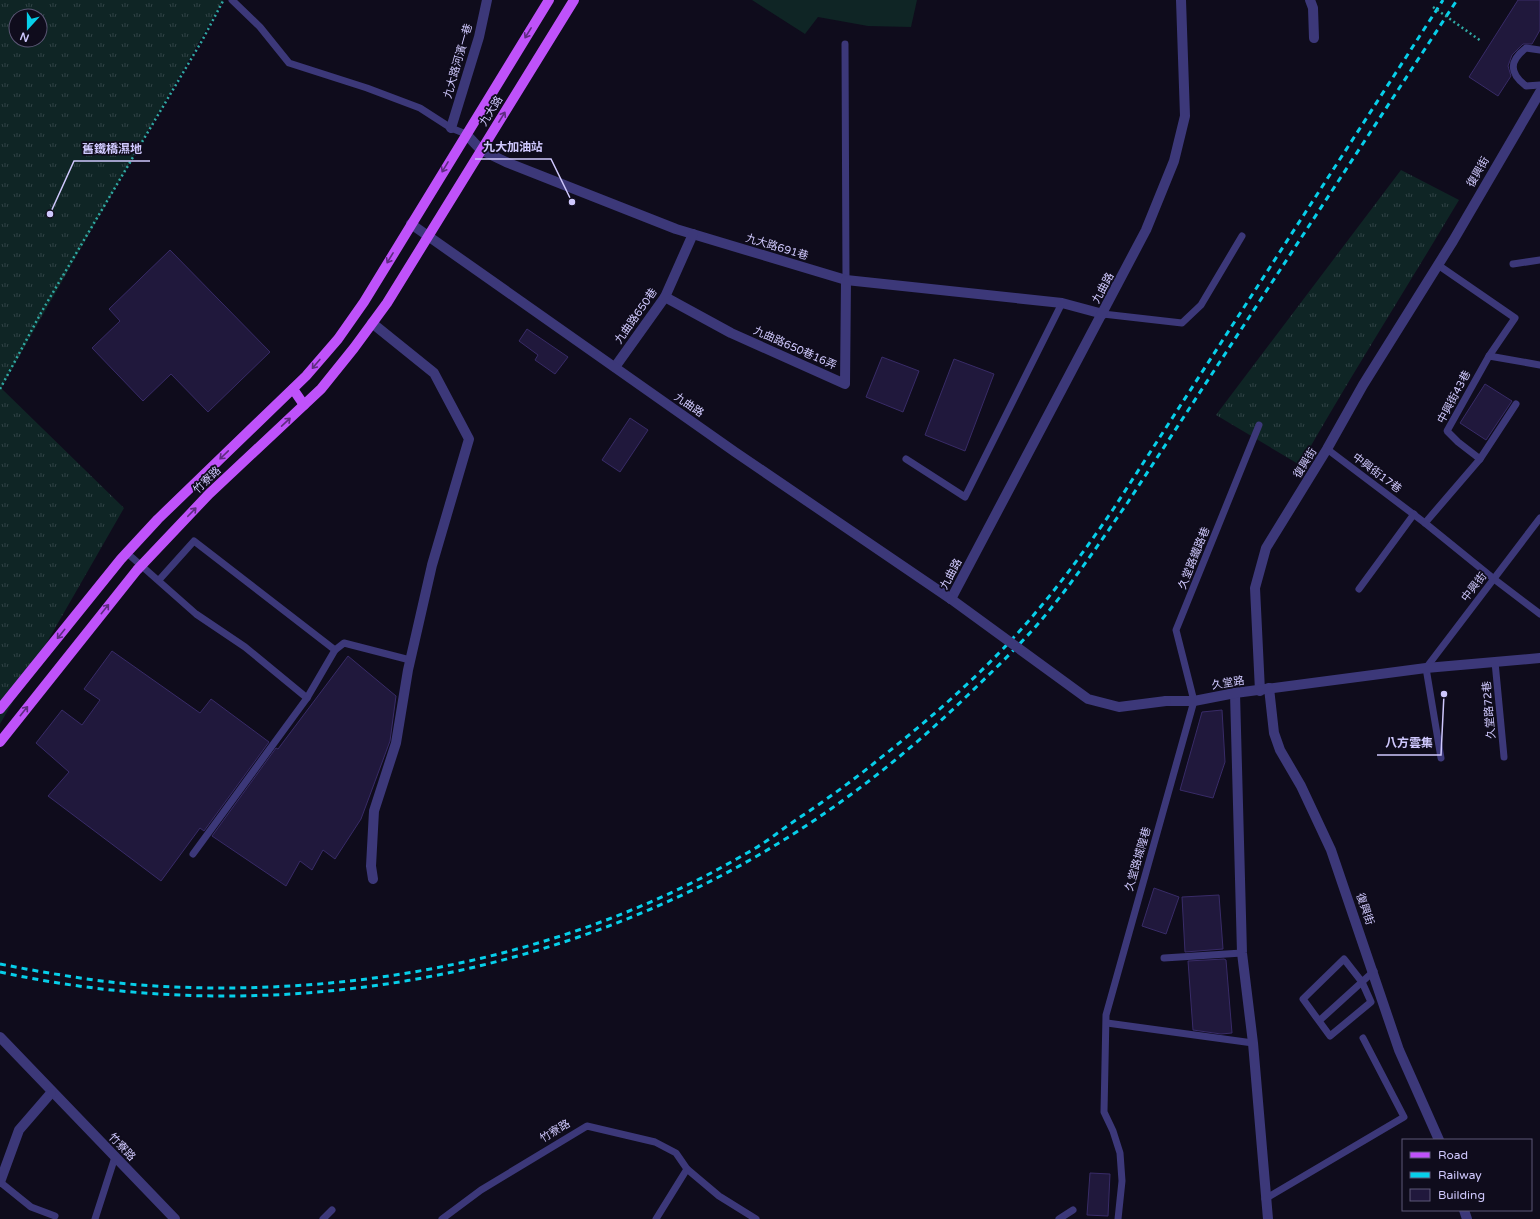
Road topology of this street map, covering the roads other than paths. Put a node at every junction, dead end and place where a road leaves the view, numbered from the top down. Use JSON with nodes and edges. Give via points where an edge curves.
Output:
{"nodes":[{"id":1,"x":232,"y":0,"type":"edge"},
{"id":2,"x":487,"y":0,"type":"edge"},
{"id":3,"x":549,"y":0,"type":"edge"},
{"id":4,"x":574,"y":0,"type":"edge"},
{"id":5,"x":1181,"y":0,"type":"edge"},
{"id":6,"x":1310,"y":0,"type":"edge"},
{"id":7,"x":1314,"y":38,"type":"dead end"},
{"id":8,"x":845,"y":44,"type":"dead end"},
{"id":9,"x":1540,"y":50,"type":"edge"},
{"id":10,"x":1540,"y":85,"type":"edge"},
{"id":11,"x":1540,"y":92,"type":"edge"},
{"id":12,"x":451,"y":128,"type":"junction"},
{"id":13,"x":466,"y":134,"type":"junction"},
{"id":14,"x":481,"y":150,"type":"junction"},
{"id":15,"x":411,"y":224,"type":"junction"},
{"id":16,"x":693,"y":234,"type":"junction"},
{"id":17,"x":429,"y":236,"type":"junction"},
{"id":18,"x":1242,"y":236,"type":"dead end"},
{"id":19,"x":1540,"y":260,"type":"edge"},
{"id":20,"x":1513,"y":264,"type":"dead end"},
{"id":21,"x":1438,"y":265,"type":"junction"},
{"id":22,"x":846,"y":280,"type":"junction"},
{"id":23,"x":665,"y":297,"type":"junction"},
{"id":24,"x":1062,"y":303,"type":"junction"},
{"id":25,"x":1103,"y":314,"type":"junction"},
{"id":26,"x":372,"y":324,"type":"junction"},
{"id":27,"x":1489,"y":356,"type":"junction"},
{"id":28,"x":1540,"y":365,"type":"edge"},
{"id":29,"x":615,"y":367,"type":"junction"},
{"id":30,"x":293,"y":389,"type":"junction"},
{"id":31,"x":1516,"y":404,"type":"dead end"},
{"id":32,"x":304,"y":405,"type":"junction"},
{"id":33,"x":1259,"y":425,"type":"dead end"},
{"id":34,"x":1327,"y":449,"type":"junction"},
{"id":35,"x":906,"y":459,"type":"dead end"},
{"id":36,"x":1480,"y":459,"type":"junction"},
{"id":37,"x":1414,"y":514,"type":"junction"},
{"id":38,"x":1540,"y":518,"type":"edge"},
{"id":39,"x":1425,"y":523,"type":"junction"},
{"id":40,"x":127,"y":552,"type":"junction"},
{"id":41,"x":141,"y":566,"type":"junction"},
{"id":42,"x":1494,"y":579,"type":"junction"},
{"id":43,"x":158,"y":580,"type":"junction"},
{"id":44,"x":1359,"y":589,"type":"dead end"},
{"id":45,"x":952,"y":599,"type":"junction"},
{"id":46,"x":1540,"y":614,"type":"edge"},
{"id":47,"x":335,"y":650,"type":"junction"},
{"id":48,"x":1540,"y":658,"type":"edge"},
{"id":49,"x":410,"y":660,"type":"junction"},
{"id":50,"x":1495,"y":662,"type":"junction"},
{"id":51,"x":1426,"y":668,"type":"junction"},
{"id":52,"x":1265,"y":690,"type":"junction"},
{"id":53,"x":1235,"y":693,"type":"junction"},
{"id":54,"x":307,"y":698,"type":"junction"},
{"id":55,"x":1194,"y":701,"type":"junction"},
{"id":56,"x":0,"y":709,"type":"edge"},
{"id":57,"x":0,"y":742,"type":"edge"},
{"id":58,"x":1504,"y":757,"type":"dead end"},
{"id":59,"x":1442,"y":758,"type":"dead end"},
{"id":60,"x":193,"y":854,"type":"dead end"},
{"id":61,"x":372,"y":879,"type":"dead end"},
{"id":62,"x":1242,"y":953,"type":"junction"},
{"id":63,"x":1164,"y":958,"type":"dead end"},
{"id":64,"x":1374,"y":971,"type":"junction"},
{"id":65,"x":1362,"y":982,"type":"junction"},
{"id":66,"x":1318,"y":1021,"type":"junction"},
{"id":67,"x":1107,"y":1023,"type":"junction"},
{"id":68,"x":0,"y":1037,"type":"edge"},
{"id":69,"x":1363,"y":1038,"type":"dead end"},
{"id":70,"x":1253,"y":1043,"type":"junction"},
{"id":71,"x":51,"y":1093,"type":"junction"},
{"id":72,"x":1439,"y":1139,"type":"edge"},
{"id":73,"x":115,"y":1158,"type":"junction"},
{"id":74,"x":687,"y":1169,"type":"junction"},
{"id":75,"x":0,"y":1182,"type":"edge"},
{"id":76,"x":1265,"y":1199,"type":"junction"},
{"id":77,"x":332,"y":1210,"type":"dead end"},
{"id":78,"x":1073,"y":1210,"type":"dead end"},
{"id":79,"x":55,"y":1216,"type":"dead end"},
{"id":80,"x":95,"y":1219,"type":"edge"},
{"id":81,"x":174,"y":1219,"type":"edge"},
{"id":82,"x":323,"y":1219,"type":"edge"},
{"id":83,"x":442,"y":1219,"type":"edge"},
{"id":84,"x":656,"y":1219,"type":"edge"},
{"id":85,"x":756,"y":1219,"type":"edge"},
{"id":86,"x":1059,"y":1219,"type":"edge"},
{"id":87,"x":1118,"y":1219,"type":"edge"},
{"id":88,"x":1268,"y":1219,"type":"edge"}],
"edges":[{"from":1,"to":12,"type":"lane","via":[[260,27],[289,63],[420,108]]},
{"from":2,"to":12,"type":"street","name":"九大路河濱一巷","via":[[479,37]]},
{"from":3,"to":13,"type":"main road","name":"九大路","one_way":true},
{"from":14,"to":4,"type":"main road","name":"九大路","one_way":true},
{"from":5,"to":25,"type":"street","name":"九曲路","via":[[1185,116],[1174,162],[1146,230]]},
{"from":6,"to":7,"type":"street","via":[[1313,8]]},
{"from":8,"to":22,"type":"lane"},
{"from":9,"to":10,"type":"lane","via":[[1526,48],[1516,55],[1512,67],[1516,79],[1526,86]]},
{"from":11,"to":21,"type":"street","name":"復興街"},
{"from":12,"to":13,"type":"lane"},
{"from":13,"to":14,"type":"street","name":"九大路691巷"},
{"from":13,"to":15,"type":"main road","name":"九大路","one_way":true},
{"from":14,"to":16,"type":"street","name":"九大路691巷"},
{"from":14,"to":17,"type":"main road","name":"九大路"},
{"from":15,"to":17,"type":"street","name":"九曲路"},
{"from":15,"to":30,"type":"main road","name":"竹寮路","one_way":true,"via":[[364,302],[342,333]]},
{"from":16,"to":22,"type":"street","name":"九大路691巷"},
{"from":16,"to":23,"type":"street","name":"九曲路650巷"},
{"from":17,"to":26,"type":"main road","name":"竹寮路"},
{"from":17,"to":29,"type":"street","name":"九曲路"},
{"from":18,"to":25,"type":"lane","via":[[1201,305],[1182,323]]},
{"from":19,"to":20,"type":"lane"},
{"from":21,"to":27,"type":"lane","via":[[1515,318]]},
{"from":21,"to":34,"type":"street","name":"復興街","via":[[1363,385]]},
{"from":22,"to":23,"type":"street","name":"九曲路650巷16弄","via":[[844,384],[731,333]]},
{"from":22,"to":24,"type":"street","name":"九大路691巷"},
{"from":23,"to":29,"type":"street","name":"九曲路650巷"},
{"from":24,"to":25,"type":"street","name":"九大路691巷"},
{"from":24,"to":35,"type":"lane","via":[[965,497]]},
{"from":25,"to":45,"type":"street","name":"九曲路"},
{"from":26,"to":32,"type":"main road","name":"竹寮路","via":[[321,389]]},
{"from":26,"to":49,"type":"street","via":[[434,373],[469,439],[432,565]]},
{"from":27,"to":28,"type":"lane"},
{"from":27,"to":36,"type":"lane","name":"中興街43巷","via":[[1447,431]]},
{"from":29,"to":45,"type":"street","name":"九曲路"},
{"from":30,"to":32,"type":"main road"},
{"from":30,"to":40,"type":"main road","name":"竹寮路","one_way":true},
{"from":31,"to":36,"type":"lane"},
{"from":41,"to":32,"type":"main road","name":"竹寮路","one_way":true,"via":[[209,494]]},
{"from":33,"to":55,"type":"lane","name":"久堂路鐵路巷","via":[[1176,630]]},
{"from":34,"to":37,"type":"lane","name":"中興街17巷"},
{"from":34,"to":52,"type":"street","name":"復興街","via":[[1266,548],[1255,588]]},
{"from":36,"to":39,"type":"lane"},
{"from":37,"to":39,"type":"lane","name":"中興街17巷"},
{"from":37,"to":44,"type":"lane"},
{"from":38,"to":42,"type":"lane","name":"中興街"},
{"from":39,"to":42,"type":"lane","name":"中興街17巷"},
{"from":40,"to":41,"type":"lane"},
{"from":40,"to":56,"type":"main road","name":"竹寮路","one_way":true},
{"from":41,"to":43,"type":"lane"},
{"from":57,"to":41,"type":"main road","name":"竹寮路","one_way":true},
{"from":42,"to":46,"type":"lane","name":"中興街17巷"},
{"from":42,"to":51,"type":"lane","name":"中興街"},
{"from":43,"to":47,"type":"lane","via":[[194,541]]},
{"from":43,"to":54,"type":"lane","via":[[196,614],[244,647]]},
{"from":45,"to":55,"type":"street","name":"久堂路","bridge":true,"via":[[1088,699],[1119,706]]},
{"from":47,"to":49,"type":"lane","via":[[344,643]]},
{"from":47,"to":54,"type":"lane"},
{"from":48,"to":50,"type":"street","name":"久堂路"},
{"from":49,"to":61,"type":"street","via":[[396,743],[374,811]]},
{"from":50,"to":51,"type":"street","name":"久堂路"},
{"from":50,"to":58,"type":"lane","name":"久堂路72巷"},
{"from":51,"to":52,"type":"street","name":"久堂路"},
{"from":51,"to":59,"type":"lane"},
{"from":52,"to":53,"type":"street","name":"久堂路"},
{"from":52,"to":64,"type":"street","name":"復興街","via":[[1280,750],[1301,786],[1332,850]]},
{"from":53,"to":55,"type":"street","name":"久堂路"},
{"from":53,"to":62,"type":"street"},
{"from":54,"to":60,"type":"lane"},
{"from":55,"to":67,"type":"lane","name":"久堂路城隍巷","via":[[1106,1016]]},
{"from":62,"to":63,"type":"lane"},
{"from":62,"to":70,"type":"street"},
{"from":64,"to":65,"type":"lane"},
{"from":64,"to":72,"type":"street","name":"復興街","via":[[1399,1050]]},
{"from":65,"to":66,"type":"lane"},
{"from":65,"to":66,"type":"lane","via":[[1371,1002],[1330,1036]]},
{"from":65,"to":66,"type":"lane","via":[[1344,959],[1303,999]]},
{"from":67,"to":70,"type":"lane"},
{"from":67,"to":87,"type":"lane","name":"久堂路城隍巷","via":[[1104,1112],[1113,1130],[1120,1154],[1122,1181]]},
{"from":68,"to":71,"type":"street","name":"竹寮路"},
{"from":69,"to":76,"type":"lane","via":[[1404,1117]]},
{"from":70,"to":76,"type":"street"},
{"from":71,"to":73,"type":"street","name":"竹寮路"},
{"from":71,"to":75,"type":"street","via":[[19,1130]]},
{"from":73,"to":80,"type":"lane"},
{"from":73,"to":81,"type":"street","name":"竹寮路"},
{"from":74,"to":83,"type":"lane","name":"竹寮路","via":[[676,1153],[655,1142],[587,1126],[480,1190]]},
{"from":74,"to":84,"type":"lane"},
{"from":74,"to":85,"type":"lane","name":"竹寮路","via":[[719,1196]]},
{"from":75,"to":79,"type":"lane","via":[[31,1207]]},
{"from":76,"to":88,"type":"street"},
{"from":77,"to":82,"type":"lane"},
{"from":78,"to":86,"type":"lane"}]}
